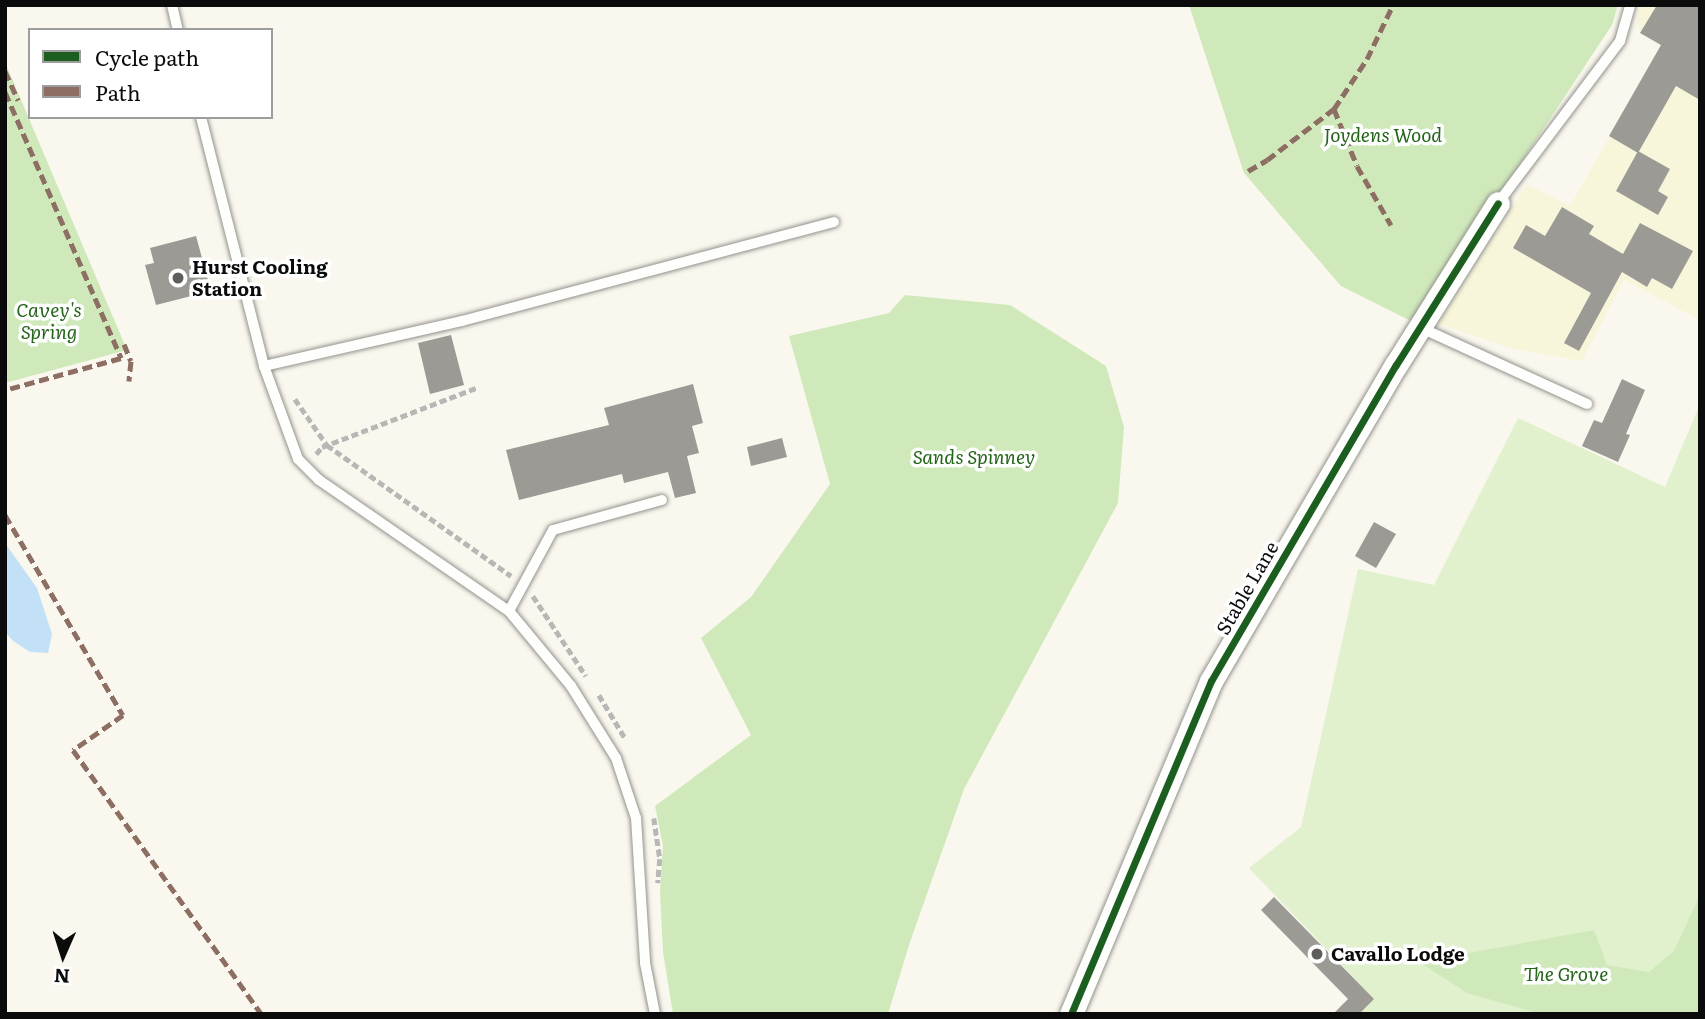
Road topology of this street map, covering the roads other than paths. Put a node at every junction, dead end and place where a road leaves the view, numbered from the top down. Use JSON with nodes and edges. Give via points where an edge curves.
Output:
{"nodes":[{"id":1,"x":172,"y":5,"type":"edge"},
{"id":2,"x":1630,"y":5,"type":"edge"},
{"id":3,"x":178,"y":28,"type":"edge"},
{"id":4,"x":202,"y":119,"type":"edge"},
{"id":5,"x":1498,"y":203,"type":"joint"},
{"id":6,"x":834,"y":222,"type":"dead end"},
{"id":7,"x":1419,"y":327,"type":"junction"},
{"id":8,"x":264,"y":366,"type":"junction"},
{"id":9,"x":1587,"y":404,"type":"dead end"},
{"id":10,"x":662,"y":500,"type":"dead end"},
{"id":11,"x":509,"y":611,"type":"junction"},
{"id":12,"x":655,"y":1014,"type":"edge"},
{"id":13,"x":1071,"y":1014,"type":"edge"}],
"edges":[{"from":1,"to":3,"type":"lane"},
{"from":2,"to":5,"type":"lane","via":[[1620,41]]},
{"from":4,"to":8,"type":"lane"},
{"from":5,"to":7,"type":"street","name":"Stable Lane"},
{"from":6,"to":8,"type":"lane","via":[[462,321]]},
{"from":7,"to":9,"type":"lane"},
{"from":7,"to":13,"type":"street","name":"Stable Lane","via":[[1211,681]]},
{"from":8,"to":11,"type":"lane","via":[[291,444],[307,471]]},
{"from":10,"to":11,"type":"lane","via":[[553,530]]},
{"from":11,"to":12,"type":"lane","via":[[579,697],[629,789],[640,847],[645,963]]}]}
